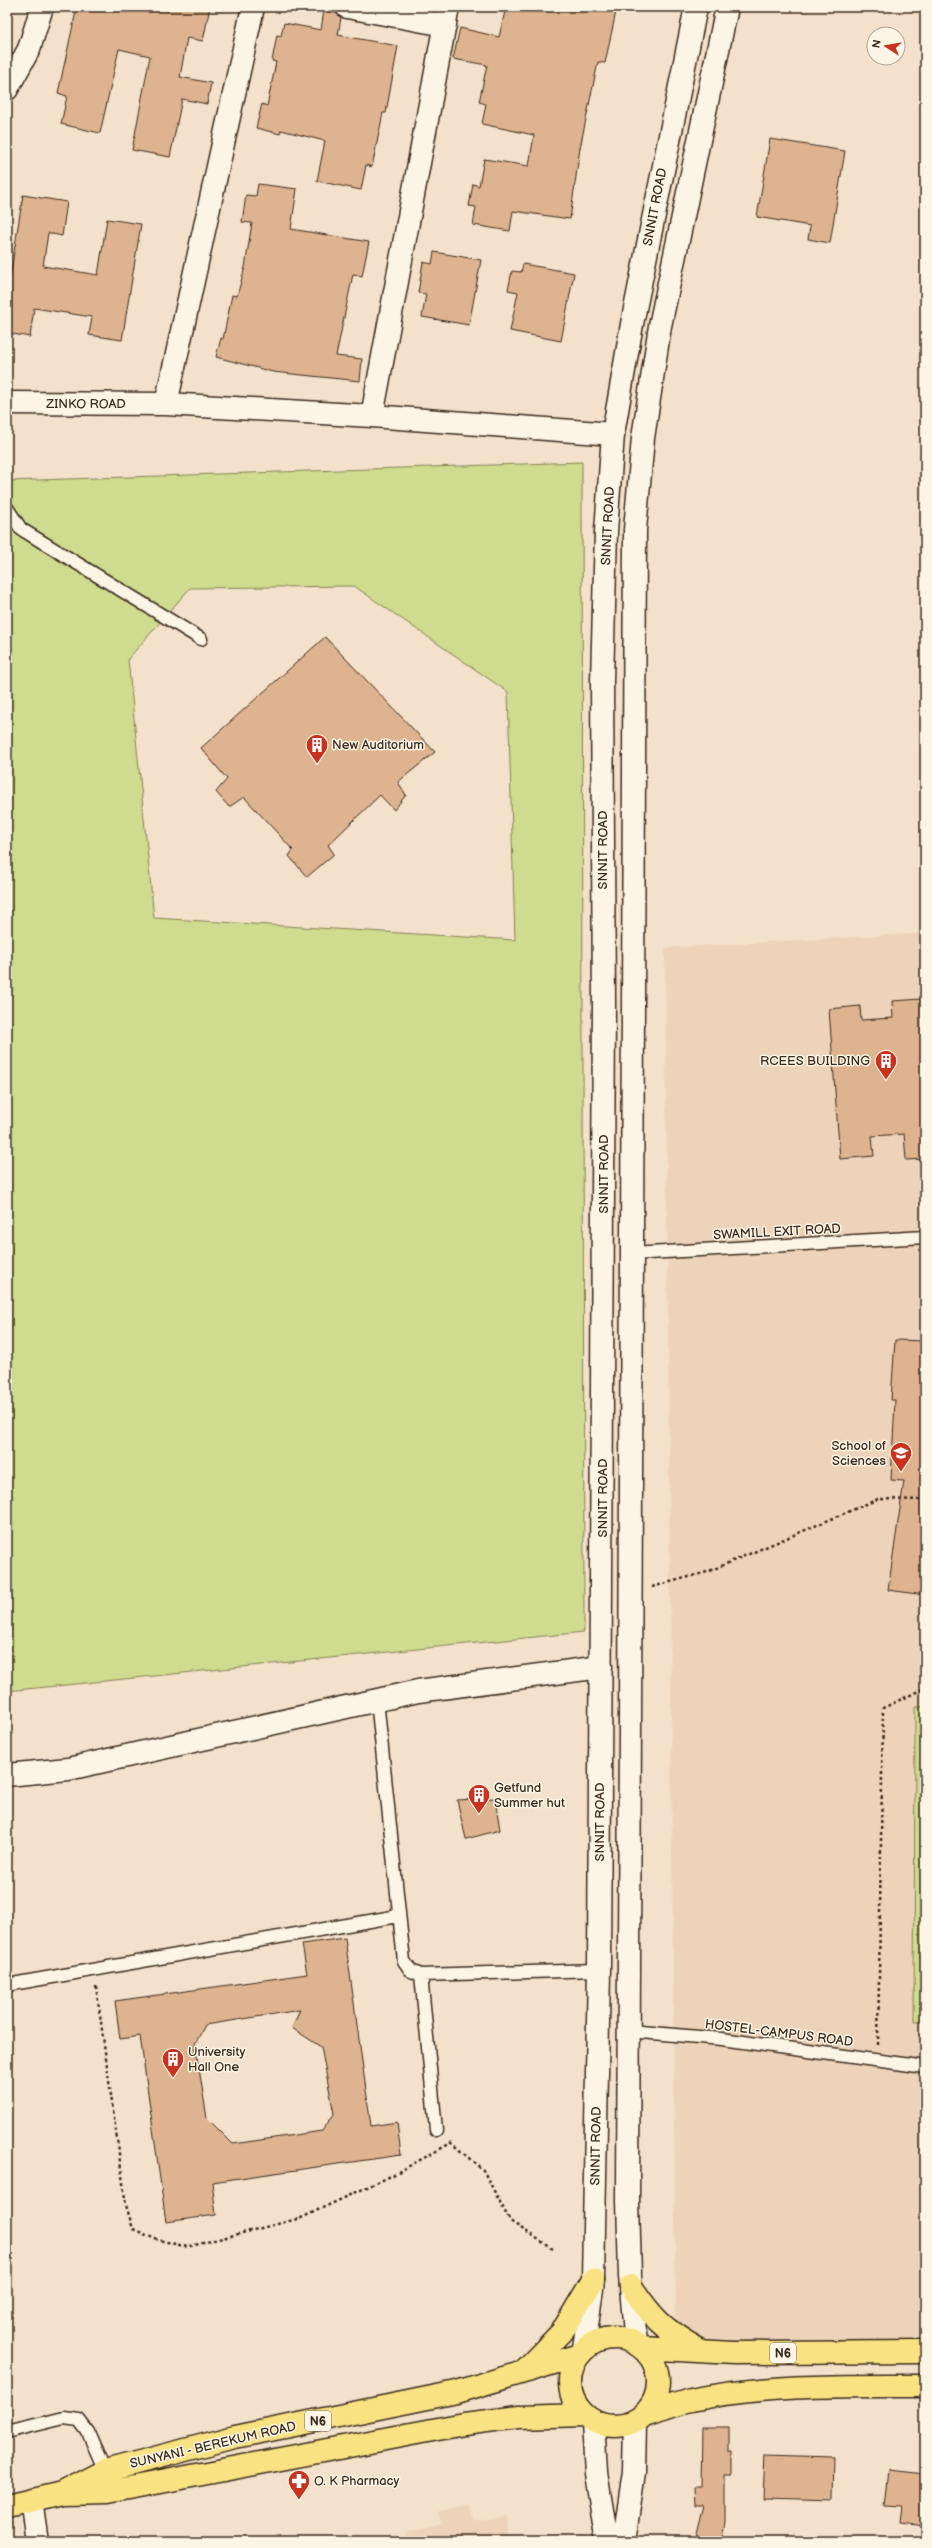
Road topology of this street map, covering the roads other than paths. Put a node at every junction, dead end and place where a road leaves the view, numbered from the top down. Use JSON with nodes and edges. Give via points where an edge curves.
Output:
{"nodes":[{"id":1,"x":42,"y":7,"type":"edge"},
{"id":2,"x":253,"y":7,"type":"edge"},
{"id":3,"x":347,"y":7,"type":"edge"},
{"id":4,"x":696,"y":7,"type":"edge"},
{"id":5,"x":727,"y":7,"type":"edge"},
{"id":6,"x":447,"y":16,"type":"edge"},
{"id":7,"x":7,"y":89,"type":"edge"},
{"id":8,"x":7,"y":404,"type":"edge"},
{"id":9,"x":166,"y":404,"type":"junction"},
{"id":10,"x":372,"y":416,"type":"junction"},
{"id":11,"x":613,"y":434,"type":"junction"},
{"id":12,"x":7,"y":508,"type":"edge"},
{"id":13,"x":201,"y":639,"type":"dead end"},
{"id":14,"x":925,"y":1237,"type":"edge"},
{"id":15,"x":631,"y":1254,"type":"junction"},
{"id":16,"x":631,"y":1314,"type":"junction"},
{"id":17,"x":603,"y":1317,"type":"junction"},
{"id":18,"x":603,"y":1357,"type":"junction"},
{"id":19,"x":631,"y":1357,"type":"junction"},
{"id":20,"x":601,"y":1667,"type":"junction"},
{"id":21,"x":377,"y":1700,"type":"junction"},
{"id":22,"x":7,"y":1775,"type":"edge"},
{"id":23,"x":398,"y":1916,"type":"junction"},
{"id":24,"x":599,"y":1970,"type":"junction"},
{"id":25,"x":421,"y":1975,"type":"junction"},
{"id":26,"x":7,"y":1985,"type":"edge"},
{"id":27,"x":629,"y":2031,"type":"junction"},
{"id":28,"x":925,"y":2067,"type":"edge"},
{"id":29,"x":436,"y":2130,"type":"road end"},
{"id":30,"x":593,"y":2280,"type":"junction"},
{"id":31,"x":631,"y":2286,"type":"junction"},
{"id":32,"x":639,"y":2346,"type":"junction"},
{"id":33,"x":703,"y":2352,"type":"junction"},
{"id":34,"x":925,"y":2352,"type":"edge"},
{"id":35,"x":580,"y":2353,"type":"junction"},
{"id":36,"x":520,"y":2374,"type":"junction"},
{"id":37,"x":925,"y":2386,"type":"edge"},
{"id":38,"x":640,"y":2417,"type":"junction"},
{"id":39,"x":589,"y":2418,"type":"junction"},
{"id":40,"x":7,"y":2432,"type":"edge"},
{"id":41,"x":105,"y":2471,"type":"junction"},
{"id":42,"x":62,"y":2493,"type":"junction"},
{"id":43,"x":31,"y":2500,"type":"junction"},
{"id":44,"x":7,"y":2506,"type":"edge"},
{"id":45,"x":37,"y":2541,"type":"edge"},
{"id":46,"x":607,"y":2541,"type":"edge"},
{"id":47,"x":624,"y":2541,"type":"edge"}],
"edges":[{"from":1,"to":7,"type":"street","via":[[29,49]]},
{"from":2,"to":9,"type":"street"},
{"from":3,"to":6,"type":"street"},
{"from":4,"to":11,"type":"street","name":"SNNIT ROAD","via":[[632,324]]},
{"from":5,"to":15,"type":"street","name":"SNNIT ROAD","via":[[660,326],[643,438],[635,530]]},
{"from":6,"to":10,"type":"street"},
{"from":8,"to":9,"type":"street","name":"ZINKO ROAD"},
{"from":9,"to":10,"type":"street","name":"ZINKO ROAD"},
{"from":10,"to":11,"type":"street","name":"ZINKO ROAD"},
{"from":11,"to":17,"type":"street","name":"SNNIT ROAD","via":[[606,532],[602,681]]},
{"from":12,"to":13,"type":"lane","via":[[21,529]]},
{"from":14,"to":15,"type":"lane","name":"SWAMILL EXIT ROAD"},
{"from":15,"to":16,"type":"street","name":"SNNIT ROAD"},
{"from":16,"to":17,"type":"street"},
{"from":16,"to":19,"type":"street","name":"SNNIT ROAD"},
{"from":17,"to":18,"type":"street","name":"SNNIT ROAD"},
{"from":18,"to":19,"type":"street"},
{"from":18,"to":20,"type":"street","name":"SNNIT ROAD"},
{"from":19,"to":27,"type":"street","name":"SNNIT ROAD"},
{"from":20,"to":21,"type":"street"},
{"from":20,"to":24,"type":"street","name":"SNNIT ROAD"},
{"from":21,"to":22,"type":"street","via":[[68,1769]]},
{"from":21,"to":23,"type":"lane"},
{"from":23,"to":25,"type":"lane","via":[[404,1961],[411,1971]]},
{"from":23,"to":26,"type":"lane"},
{"from":24,"to":25,"type":"lane"},
{"from":24,"to":30,"type":"street","name":"SNNIT ROAD"},
{"from":25,"to":29,"type":"lane"},
{"from":27,"to":28,"type":"lane","name":"HOSTEL-CAMPUS ROAD","via":[[722,2039]]},
{"from":27,"to":31,"type":"street","name":"SNNIT ROAD"},
{"from":30,"to":35,"type":"street","name":"SNNIT ROAD"},
{"from":30,"to":36,"type":"main road","via":[[562,2332]]},
{"from":31,"to":32,"type":"street","name":"SNNIT ROAD"},
{"from":31,"to":33,"type":"main road","via":[[649,2314],[669,2333]]},
{"from":32,"to":33,"type":"main road","number":"N6"},
{"from":32,"to":35,"type":"main road","number":"N6","via":[[623,2338],[609,2338],[595,2341]]},
{"from":32,"to":38,"type":"main road","via":[[656,2368],[658,2380],[656,2393]]},
{"from":33,"to":34,"type":"main road","number":"N6"},
{"from":35,"to":36,"type":"main road","name":"SUNYANI - BEREKUM ROAD","number":"N6"},
{"from":35,"to":39,"type":"main road","via":[[570,2371],[570,2387],[574,2403]]},
{"from":36,"to":41,"type":"main road","name":"SUNYANI - BEREKUM ROAD","number":"N6","via":[[457,2392],[235,2437]]},
{"from":37,"to":38,"type":"main road","number":"N6","via":[[801,2388],[730,2394],[691,2400]]},
{"from":38,"to":39,"type":"main road","number":"N6","via":[[621,2426],[607,2426]]},
{"from":38,"to":47,"type":"street"},
{"from":39,"to":42,"type":"main road","name":"SUNYANI - BEREKUM ROAD","number":"N6","via":[[519,2418],[464,2424],[108,2492]]},
{"from":39,"to":46,"type":"street"},
{"from":40,"to":41,"type":"lane","via":[[64,2418],[79,2420],[88,2432]]},
{"from":41,"to":42,"type":"main road","name":"SUNYANI - BEREKUM ROAD","number":"N6"},
{"from":42,"to":43,"type":"main road","name":"SUNYANI - BEREKUM ROAD","number":"N6"},
{"from":43,"to":44,"type":"main road","name":"SUNYANI - BEREKUM ROAD","number":"N6"},
{"from":43,"to":45,"type":"street"}]}
